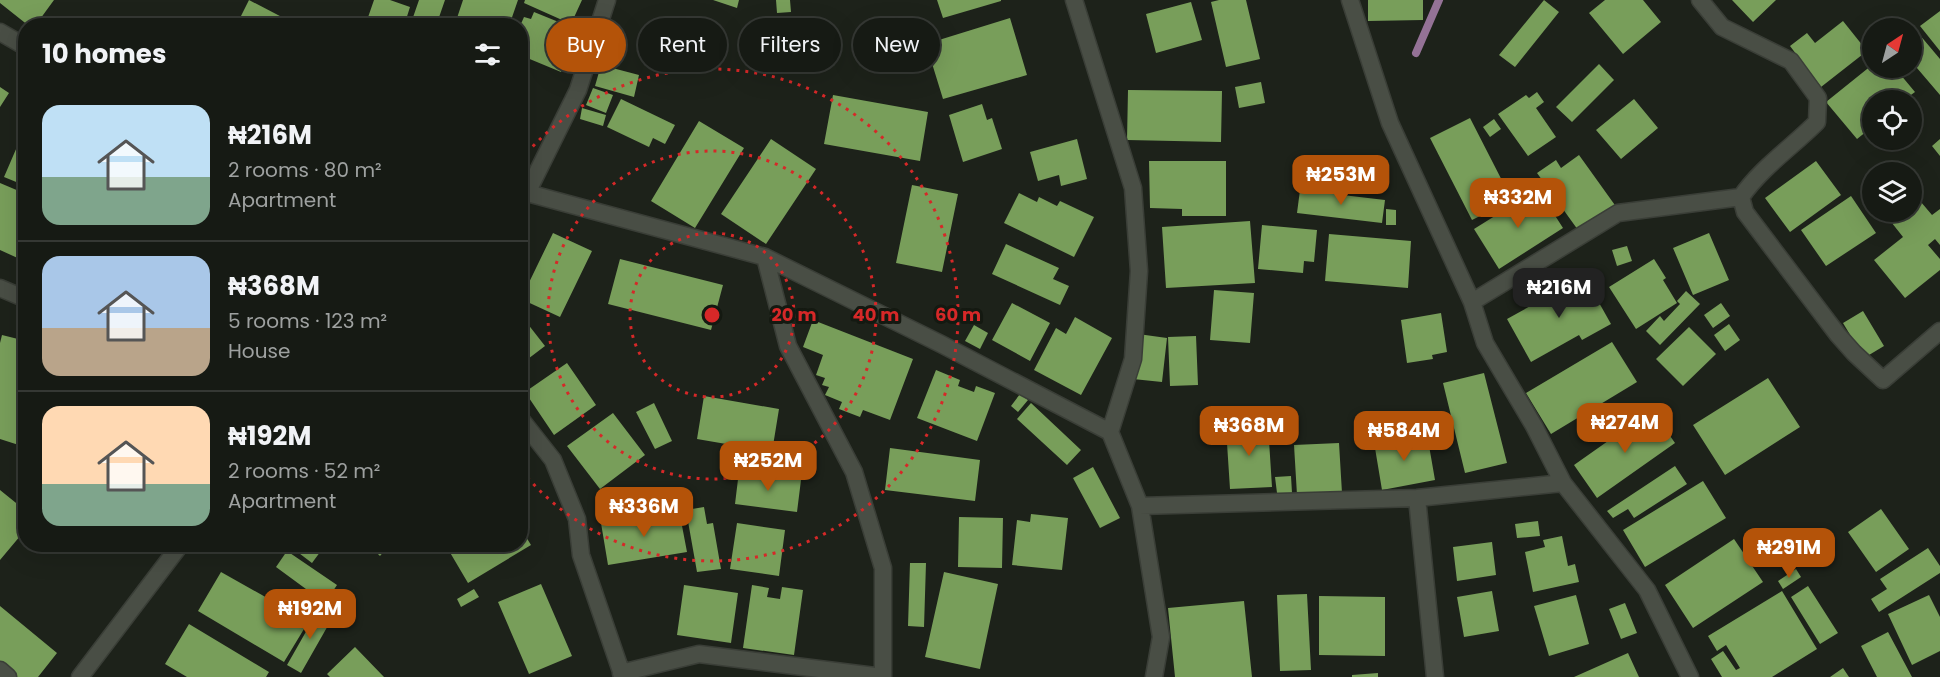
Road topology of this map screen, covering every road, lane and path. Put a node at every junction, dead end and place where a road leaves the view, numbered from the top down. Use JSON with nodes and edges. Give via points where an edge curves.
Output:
{"nodes":[{"id":1,"x":607,"y":0,"type":"edge"},
{"id":2,"x":1074,"y":0,"type":"edge"},
{"id":3,"x":1350,"y":0,"type":"edge"},
{"id":4,"x":1700,"y":0,"type":"edge"},
{"id":5,"x":0,"y":32,"type":"edge"},
{"id":6,"x":18,"y":42,"type":"edge"},
{"id":7,"x":528,"y":184,"type":"edge"},
{"id":8,"x":528,"y":193,"type":"edge"},
{"id":9,"x":1740,"y":196,"type":"junction"},
{"id":10,"x":765,"y":257,"type":"junction"},
{"id":11,"x":0,"y":288,"type":"edge"},
{"id":12,"x":18,"y":296,"type":"edge"},
{"id":13,"x":1472,"y":302,"type":"junction"},
{"id":14,"x":1940,"y":331,"type":"edge"},
{"id":15,"x":528,"y":428,"type":"edge"},
{"id":16,"x":1110,"y":432,"type":"junction"},
{"id":17,"x":1563,"y":483,"type":"junction"},
{"id":18,"x":1417,"y":498,"type":"junction"},
{"id":19,"x":1140,"y":506,"type":"junction"},
{"id":20,"x":176,"y":552,"type":"edge"},
{"id":21,"x":0,"y":670,"type":"edge"},
{"id":22,"x":622,"y":675,"type":"edge"},
{"id":23,"x":8,"y":677,"type":"edge"},
{"id":24,"x":80,"y":677,"type":"edge"},
{"id":25,"x":883,"y":677,"type":"edge"},
{"id":26,"x":1154,"y":677,"type":"edge"},
{"id":27,"x":1435,"y":677,"type":"edge"},
{"id":28,"x":1690,"y":677,"type":"edge"}],
"edges":[{"from":1,"to":7,"type":"street","via":[[578,90]]},
{"from":2,"to":16,"type":"street","via":[[1133,188],[1139,271],[1133,359]]},
{"from":3,"to":13,"type":"street","via":[[1390,123]]},
{"from":4,"to":9,"type":"street","via":[[1722,27],[1791,61],[1818,98],[1816,122],[1752,180]]},
{"from":5,"to":6,"type":"street"},
{"from":8,"to":10,"type":"street"},
{"from":9,"to":13,"type":"street","via":[[1618,213]]},
{"from":9,"to":14,"type":"street","via":[[1745,212],[1838,335],[1883,380]]},
{"from":10,"to":16,"type":"street"},
{"from":10,"to":25,"type":"street","via":[[788,346],[854,472],[883,568]]},
{"from":11,"to":12,"type":"street"},
{"from":13,"to":17,"type":"street","via":[[1485,343]]},
{"from":15,"to":22,"type":"street","via":[[553,460],[577,519],[581,555]]},
{"from":16,"to":19,"type":"street"},
{"from":17,"to":18,"type":"street"},
{"from":17,"to":28,"type":"street","via":[[1647,590]]},
{"from":18,"to":19,"type":"street"},
{"from":18,"to":27,"type":"street"},
{"from":19,"to":26,"type":"street","via":[[1161,637]]},
{"from":20,"to":24,"type":"street"},
{"from":21,"to":23,"type":"street"},
{"from":22,"to":25,"type":"street","via":[[699,654]]}]}
